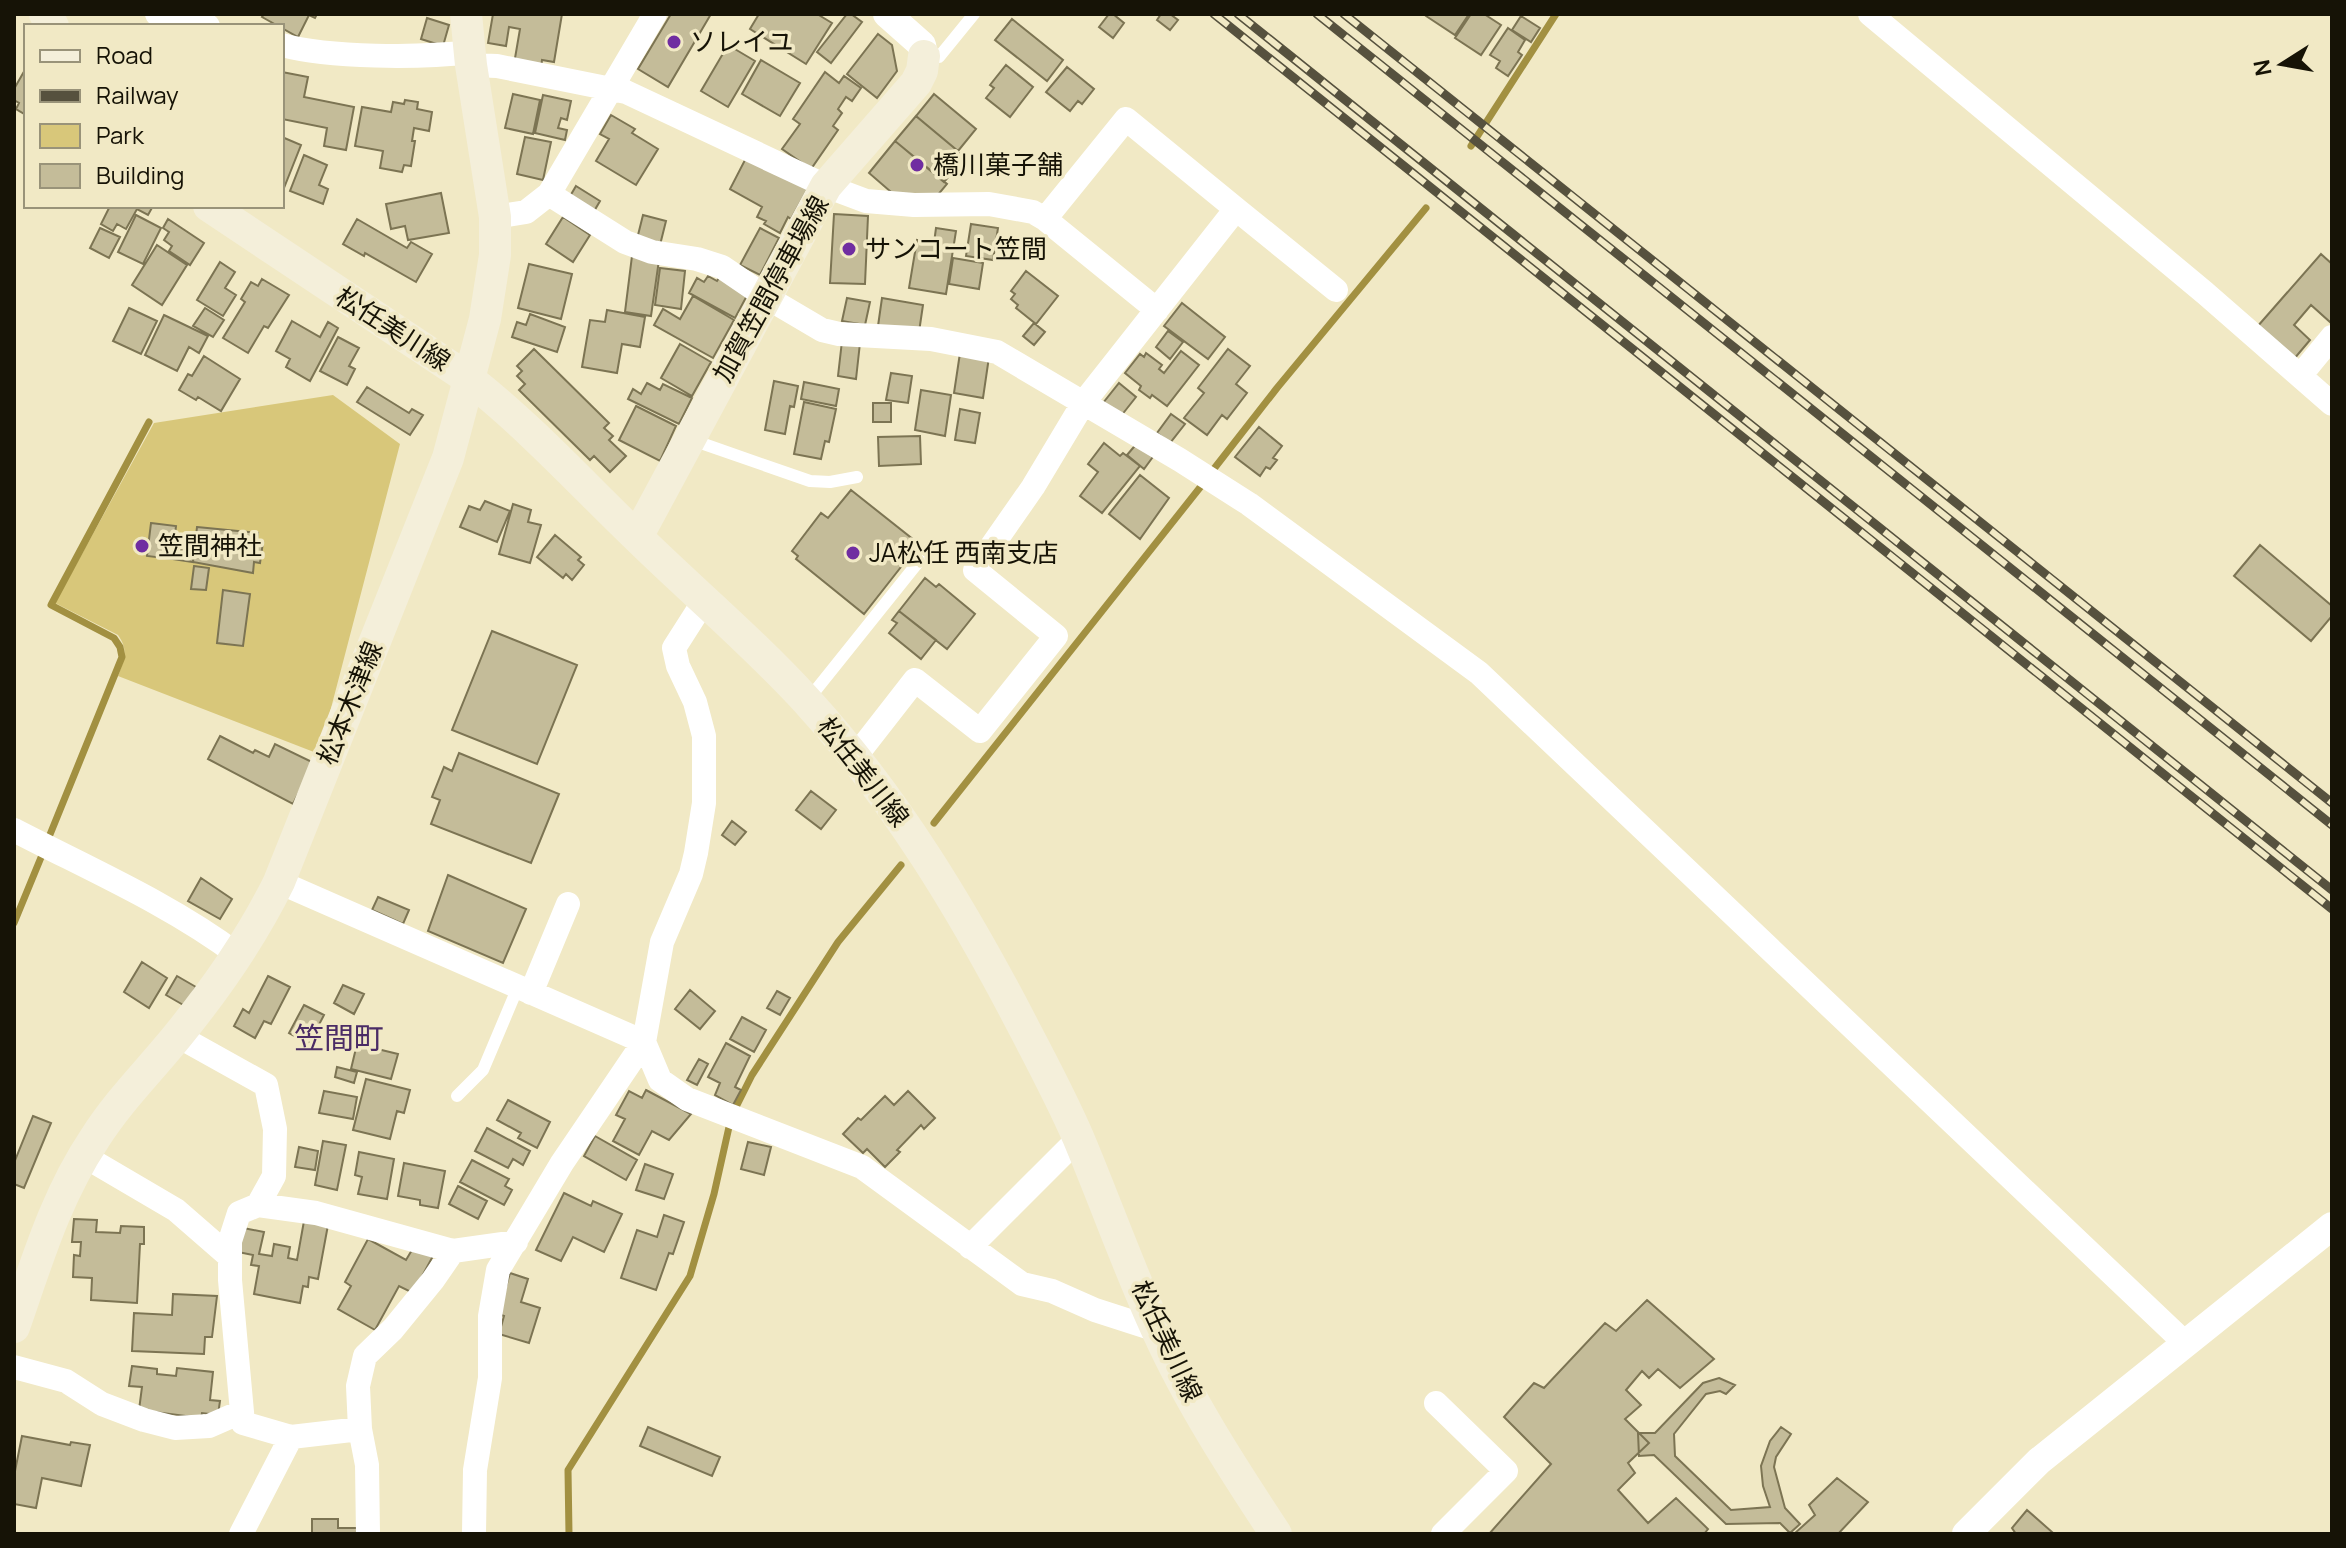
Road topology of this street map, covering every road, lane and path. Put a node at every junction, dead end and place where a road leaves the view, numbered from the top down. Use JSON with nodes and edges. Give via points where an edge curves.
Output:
{"nodes":[{"id":1,"x":157,"y":14,"type":"edge"},
{"id":2,"x":466,"y":14,"type":"edge"},
{"id":3,"x":655,"y":14,"type":"edge"},
{"id":4,"x":887,"y":14,"type":"edge"},
{"id":5,"x":974,"y":14,"type":"edge"},
{"id":6,"x":1870,"y":14,"type":"edge"},
{"id":7,"x":200,"y":24,"type":"edge"},
{"id":8,"x":284,"y":45,"type":"edge"},
{"id":9,"x":924,"y":56,"type":"junction"},
{"id":10,"x":470,"y":59,"type":"junction"},
{"id":11,"x":612,"y":89,"type":"junction"},
{"id":12,"x":826,"y":186,"type":"junction"},
{"id":13,"x":549,"y":194,"type":"junction"},
{"id":14,"x":212,"y":208,"type":"edge"},
{"id":15,"x":1236,"y":209,"type":"junction"},
{"id":16,"x":495,"y":217,"type":"junction"},
{"id":17,"x":1045,"y":219,"type":"junction"},
{"id":18,"x":1336,"y":290,"type":"dead end"},
{"id":19,"x":766,"y":297,"type":"junction"},
{"id":20,"x":1157,"y":310,"type":"junction"},
{"id":21,"x":2332,"y":337,"type":"edge"},
{"id":22,"x":2300,"y":376,"type":"junction"},
{"id":23,"x":469,"y":379,"type":"junction"},
{"id":24,"x":1084,"y":402,"type":"junction"},
{"id":25,"x":2332,"y":404,"type":"edge"},
{"id":26,"x":698,"y":442,"type":"dead end"},
{"id":27,"x":857,"y":477,"type":"dead end"},
{"id":28,"x":637,"y":537,"type":"junction"},
{"id":29,"x":932,"y":545,"type":"dead end"},
{"id":30,"x":704,"y":601,"type":"junction"},
{"id":31,"x":807,"y":701,"type":"junction"},
{"id":32,"x":855,"y":757,"type":"junction"},
{"id":33,"x":14,"y":830,"type":"edge"},
{"id":34,"x":279,"y":882,"type":"junction"},
{"id":35,"x":568,"y":904,"type":"dead end"},
{"id":36,"x":238,"y":955,"type":"junction"},
{"id":37,"x":524,"y":990,"type":"junction"},
{"id":38,"x":178,"y":1036,"type":"junction"},
{"id":39,"x":644,"y":1042,"type":"junction"},
{"id":40,"x":457,"y":1096,"type":"dead end"},
{"id":41,"x":1078,"y":1139,"type":"junction"},
{"id":42,"x":84,"y":1156,"type":"junction"},
{"id":43,"x":258,"y":1205,"type":"junction"},
{"id":44,"x":2332,"y":1226,"type":"edge"},
{"id":45,"x":516,"y":1242,"type":"junction"},
{"id":46,"x":970,"y":1247,"type":"junction"},
{"id":47,"x":453,"y":1251,"type":"junction"},
{"id":48,"x":230,"y":1257,"type":"junction"},
{"id":49,"x":14,"y":1327,"type":"edge"},
{"id":50,"x":1157,"y":1330,"type":"junction"},
{"id":51,"x":2185,"y":1343,"type":"junction"},
{"id":52,"x":14,"y":1367,"type":"edge"},
{"id":53,"x":1436,"y":1403,"type":"dead end"},
{"id":54,"x":241,"y":1412,"type":"junction"},
{"id":55,"x":360,"y":1429,"type":"junction"},
{"id":56,"x":291,"y":1437,"type":"junction"},
{"id":57,"x":241,"y":1534,"type":"edge"},
{"id":58,"x":368,"y":1534,"type":"edge"},
{"id":59,"x":474,"y":1534,"type":"edge"},
{"id":60,"x":1276,"y":1534,"type":"edge"},
{"id":61,"x":1443,"y":1534,"type":"edge"},
{"id":62,"x":1966,"y":1534,"type":"edge"}],
"edges":[{"from":1,"to":7,"type":"street"},
{"from":2,"to":10,"type":"main road","name":"松本木津線"},
{"from":3,"to":11,"type":"street"},
{"from":4,"to":9,"type":"street","via":[[922,45]]},
{"from":5,"to":9,"type":"lane","via":[[939,57]]},
{"from":6,"to":22,"type":"street"},
{"from":8,"to":10,"type":"street"},
{"from":9,"to":12,"type":"main road","name":"加賀笠間停車場線","via":[[916,83]]},
{"from":10,"to":11,"type":"street"},
{"from":10,"to":16,"type":"main road","name":"松本木津線"},
{"from":11,"to":12,"type":"street"},
{"from":11,"to":13,"type":"street"},
{"from":12,"to":17,"type":"street","via":[[866,201],[989,204]]},
{"from":12,"to":19,"type":"main road","name":"加賀笠間停車場線"},
{"from":13,"to":16,"type":"street","via":[[526,212]]},
{"from":13,"to":19,"type":"street","via":[[625,242],[722,267]]},
{"from":14,"to":23,"type":"main road","name":"松任美川線"},
{"from":15,"to":17,"type":"street","via":[[1126,119]]},
{"from":15,"to":18,"type":"street"},
{"from":15,"to":20,"type":"street"},
{"from":16,"to":23,"type":"main road","name":"松本木津線","via":[[491,288]]},
{"from":17,"to":20,"type":"street"},
{"from":19,"to":24,"type":"street","via":[[822,330],[931,339],[997,352]]},
{"from":19,"to":28,"type":"main road","name":"加賀笠間停車場線"},
{"from":20,"to":24,"type":"street"},
{"from":21,"to":22,"type":"street"},
{"from":22,"to":25,"type":"street"},
{"from":23,"to":28,"type":"main road","name":"松任美川線"},
{"from":23,"to":34,"type":"main road","name":"松本木津線","via":[[448,458]]},
{"from":24,"to":32,"type":"street","via":[[975,570],[1056,636],[980,731],[915,680]]},
{"from":24,"to":51,"type":"street","via":[[1249,504],[1479,673]]},
{"from":26,"to":27,"type":"lane","via":[[810,481]]},
{"from":28,"to":30,"type":"main road","name":"松任美川線"},
{"from":29,"to":31,"type":"lane"},
{"from":30,"to":31,"type":"main road","name":"松任美川線"},
{"from":30,"to":39,"type":"street","via":[[674,648],[703,728],[704,803],[691,874],[659,955]]},
{"from":31,"to":32,"type":"main road","name":"松任美川線"},
{"from":32,"to":41,"type":"main road","name":"松任美川線","via":[[898,813],[972,934]]},
{"from":33,"to":36,"type":"street","via":[[165,909]]},
{"from":34,"to":36,"type":"main road","name":"松本木津線"},
{"from":34,"to":37,"type":"street"},
{"from":35,"to":37,"type":"street"},
{"from":36,"to":38,"type":"main road","name":"松本木津線"},
{"from":37,"to":39,"type":"street"},
{"from":37,"to":40,"type":"lane","via":[[483,1070]]},
{"from":38,"to":42,"type":"main road","name":"松本木津線"},
{"from":38,"to":43,"type":"street","via":[[266,1085],[275,1129],[274,1176]]},
{"from":39,"to":45,"type":"street"},
{"from":39,"to":46,"type":"street","via":[[660,1080],[687,1099],[862,1167]]},
{"from":41,"to":46,"type":"street"},
{"from":41,"to":50,"type":"main road","name":"松任美川線"},
{"from":42,"to":48,"type":"street","via":[[176,1210]]},
{"from":42,"to":49,"type":"main road","name":"松本木津線","via":[[54,1211]]},
{"from":43,"to":47,"type":"street","via":[[316,1213]]},
{"from":43,"to":48,"type":"street","via":[[239,1213]]},
{"from":44,"to":51,"type":"street"},
{"from":45,"to":47,"type":"street"},
{"from":45,"to":59,"type":"street","via":[[498,1270],[490,1316],[490,1378],[475,1470]]},
{"from":46,"to":50,"type":"street","via":[[1022,1284]]},
{"from":47,"to":55,"type":"street","via":[[403,1317],[365,1356],[358,1386]]},
{"from":48,"to":54,"type":"street"},
{"from":50,"to":60,"type":"main road","name":"松任美川線","via":[[1223,1455]]},
{"from":51,"to":62,"type":"street","via":[[2039,1461]]},
{"from":52,"to":54,"type":"street","via":[[66,1381],[102,1404],[175,1428],[209,1426]]},
{"from":53,"to":61,"type":"street","via":[[1506,1471]]},
{"from":54,"to":56,"type":"street","via":[[243,1423]]},
{"from":55,"to":56,"type":"street"},
{"from":55,"to":58,"type":"street","via":[[367,1465]]},
{"from":56,"to":57,"type":"street"}]}
